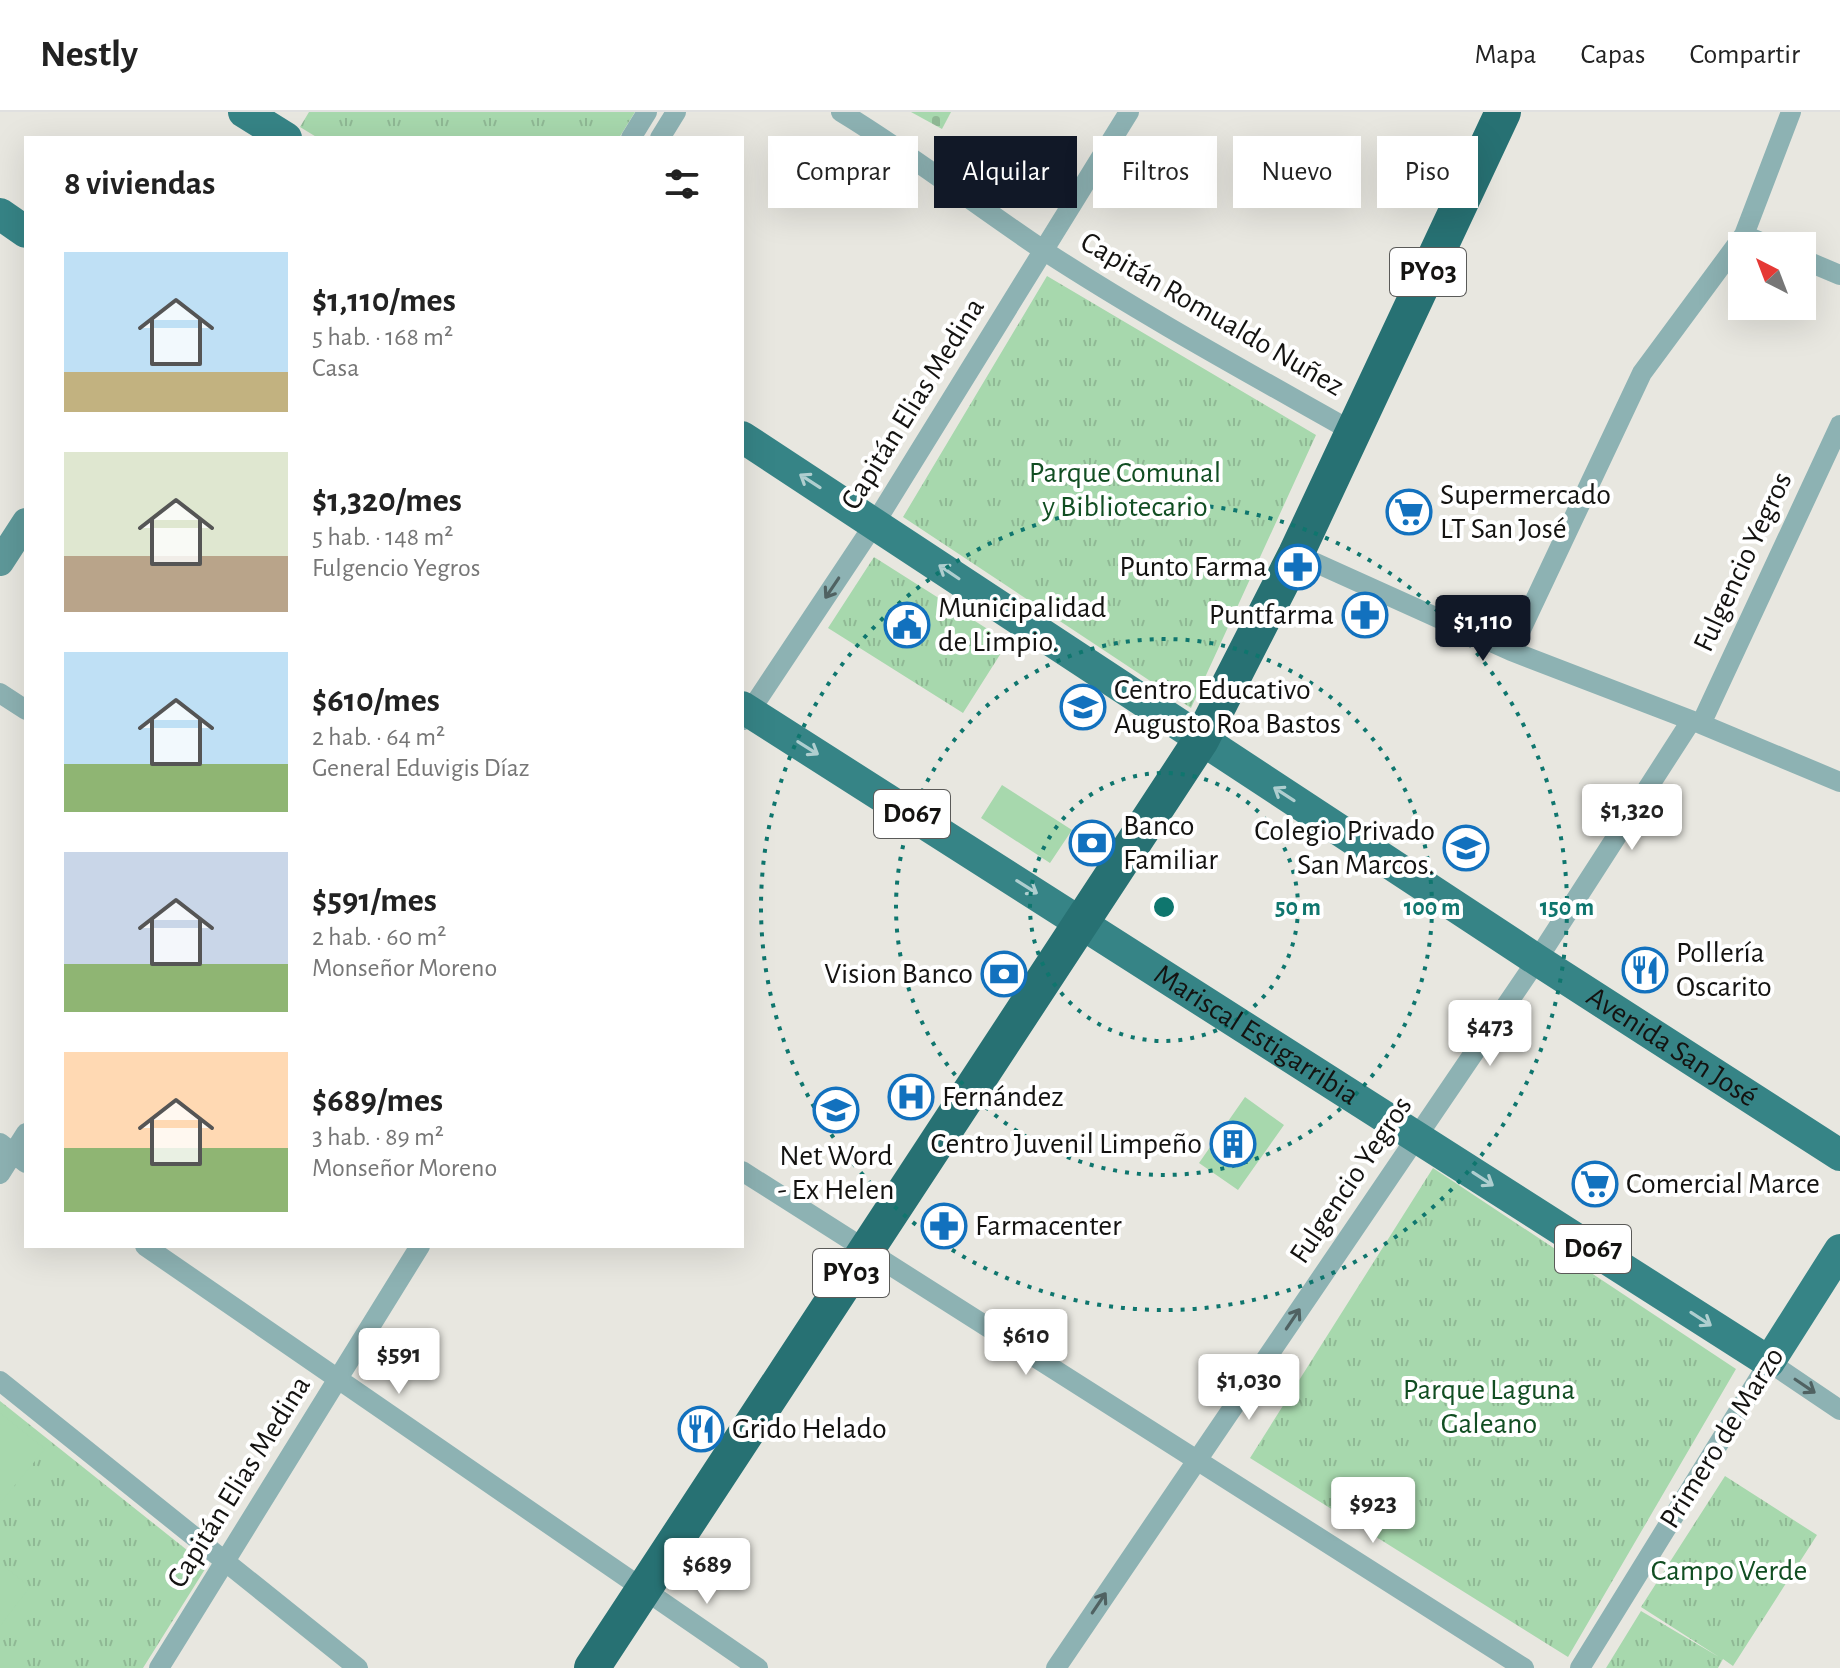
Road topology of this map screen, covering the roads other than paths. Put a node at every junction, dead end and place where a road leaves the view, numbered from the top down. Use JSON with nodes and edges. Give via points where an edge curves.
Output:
{"nodes":[{"id":1,"x":244,"y":112,"type":"edge"},
{"id":2,"x":647,"y":112,"type":"edge"},
{"id":3,"x":676,"y":112,"type":"edge"},
{"id":4,"x":841,"y":112,"type":"edge"},
{"id":5,"x":1129,"y":112,"type":"edge"},
{"id":6,"x":1503,"y":112,"type":"edge"},
{"id":7,"x":1791,"y":112,"type":"edge"},
{"id":8,"x":281,"y":130,"type":"edge"},
{"id":9,"x":632,"y":136,"type":"edge"},
{"id":10,"x":661,"y":136,"type":"edge"},
{"id":11,"x":0,"y":214,"type":"edge"},
{"id":12,"x":24,"y":231,"type":"edge"},
{"id":13,"x":1745,"y":232,"type":"edge"},
{"id":14,"x":1044,"y":250,"type":"junction"},
{"id":15,"x":1728,"y":257,"type":"edge"},
{"id":16,"x":1816,"y":265,"type":"edge"},
{"id":17,"x":1840,"y":275,"type":"edge"},
{"id":18,"x":1840,"y":425,"type":"edge"},
{"id":19,"x":1355,"y":433,"type":"junction"},
{"id":20,"x":744,"y":438,"type":"edge"},
{"id":21,"x":875,"y":523,"type":"junction"},
{"id":22,"x":24,"y":525,"type":"edge"},
{"id":23,"x":1296,"y":554,"type":"junction"},
{"id":24,"x":0,"y":562,"type":"edge"},
{"id":25,"x":1511,"y":651,"type":"junction"},
{"id":26,"x":0,"y":693,"type":"edge"},
{"id":27,"x":24,"y":709,"type":"edge"},
{"id":28,"x":745,"y":714,"type":"edge"},
{"id":29,"x":1696,"y":723,"type":"junction"},
{"id":30,"x":1201,"y":740,"type":"junction"},
{"id":31,"x":1840,"y":782,"type":"edge"},
{"id":32,"x":1082,"y":922,"type":"junction"},
{"id":33,"x":1537,"y":960,"type":"junction"},
{"id":34,"x":24,"y":1136,"type":"edge"},
{"id":35,"x":1417,"y":1136,"type":"junction"},
{"id":36,"x":13,"y":1153,"type":"edge"},
{"id":37,"x":1840,"y":1155,"type":"edge"},
{"id":38,"x":744,"y":1172,"type":"edge"},
{"id":39,"x":0,"y":1174,"type":"edge"},
{"id":40,"x":148,"y":1248,"type":"edge"},
{"id":41,"x":419,"y":1248,"type":"edge"},
{"id":42,"x":1840,"y":1250,"type":"edge"},
{"id":43,"x":872,"y":1254,"type":"junction"},
{"id":44,"x":1769,"y":1362,"type":"junction"},
{"id":45,"x":337,"y":1380,"type":"junction"},
{"id":46,"x":0,"y":1381,"type":"edge"},
{"id":47,"x":1840,"y":1410,"type":"edge"},
{"id":48,"x":1197,"y":1459,"type":"junction"},
{"id":49,"x":224,"y":1562,"type":"junction"},
{"id":50,"x":643,"y":1588,"type":"junction"},
{"id":51,"x":159,"y":1668,"type":"edge"},
{"id":52,"x":358,"y":1668,"type":"edge"},
{"id":53,"x":592,"y":1668,"type":"edge"},
{"id":54,"x":758,"y":1668,"type":"edge"},
{"id":55,"x":1056,"y":1668,"type":"edge"},
{"id":56,"x":1524,"y":1668,"type":"edge"},
{"id":57,"x":1580,"y":1668,"type":"edge"}],
"edges":[{"from":1,"to":8,"type":"main road"},
{"from":2,"to":9,"type":"street"},
{"from":3,"to":10,"type":"street"},
{"from":4,"to":14,"type":"street","name":"Capitán Romualdo Nuñez"},
{"from":5,"to":14,"type":"street","name":"Capitán Elias Medina"},
{"from":6,"to":19,"type":"highway","number":"PY03"},
{"from":7,"to":13,"type":"street"},
{"from":11,"to":12,"type":"main road"},
{"from":14,"to":19,"type":"street","name":"Capitán Romualdo Nuñez"},
{"from":14,"to":21,"type":"street","name":"Capitán Elias Medina"},
{"from":15,"to":25,"type":"street","via":[[1642,373]]},
{"from":16,"to":17,"type":"street"},
{"from":18,"to":29,"type":"street","name":"Fulgencio Yegros"},
{"from":19,"to":23,"type":"highway","number":"PY03"},
{"from":21,"to":20,"type":"main road","name":"Avenida San José","one_way":true},
{"from":21,"to":28,"type":"street","name":"Capitán Elias Medina","one_way":true},
{"from":30,"to":21,"type":"main road","name":"Avenida San José","one_way":true},
{"from":22,"to":24,"type":"street"},
{"from":23,"to":25,"type":"street"},
{"from":23,"to":30,"type":"highway","number":"PY03"},
{"from":25,"to":29,"type":"street"},
{"from":26,"to":27,"type":"street"},
{"from":28,"to":32,"type":"main road","name":"Mariscal Estigarribia","number":"D067","one_way":true},
{"from":29,"to":31,"type":"street"},
{"from":29,"to":33,"type":"street","name":"Fulgencio Yegros"},
{"from":30,"to":32,"type":"highway","number":"PY03"},
{"from":33,"to":30,"type":"main road","name":"Avenida San José","one_way":true},
{"from":32,"to":35,"type":"main road","name":"Mariscal Estigarribia","number":"D067"},
{"from":32,"to":43,"type":"highway","number":"PY03"},
{"from":33,"to":35,"type":"street","name":"Fulgencio Yegros"},
{"from":33,"to":37,"type":"main road","name":"Avenida San José"},
{"from":34,"to":36,"type":"street"},
{"from":35,"to":44,"type":"main road","name":"Mariscal Estigarribia","number":"D067","one_way":true},
{"from":48,"to":35,"type":"street","name":"Fulgencio Yegros","one_way":true},
{"from":36,"to":39,"type":"street"},
{"from":38,"to":43,"type":"street"},
{"from":40,"to":45,"type":"street"},
{"from":41,"to":45,"type":"street","name":"Capitán Elias Medina"},
{"from":42,"to":44,"type":"main road","name":"Primero de Marzo"},
{"from":43,"to":48,"type":"street"},
{"from":43,"to":50,"type":"highway","number":"PY03"},
{"from":44,"to":47,"type":"street","one_way":true},
{"from":44,"to":57,"type":"street","name":"Primero de Marzo"},
{"from":45,"to":49,"type":"street","name":"Capitán Elias Medina"},
{"from":45,"to":50,"type":"street"},
{"from":46,"to":49,"type":"street"},
{"from":55,"to":48,"type":"street","name":"Fulgencio Yegros","one_way":true},
{"from":48,"to":56,"type":"street"},
{"from":49,"to":51,"type":"street","name":"Capitán Elias Medina"},
{"from":49,"to":52,"type":"street"},
{"from":50,"to":53,"type":"highway","number":"PY03"},
{"from":50,"to":54,"type":"street"}]}
